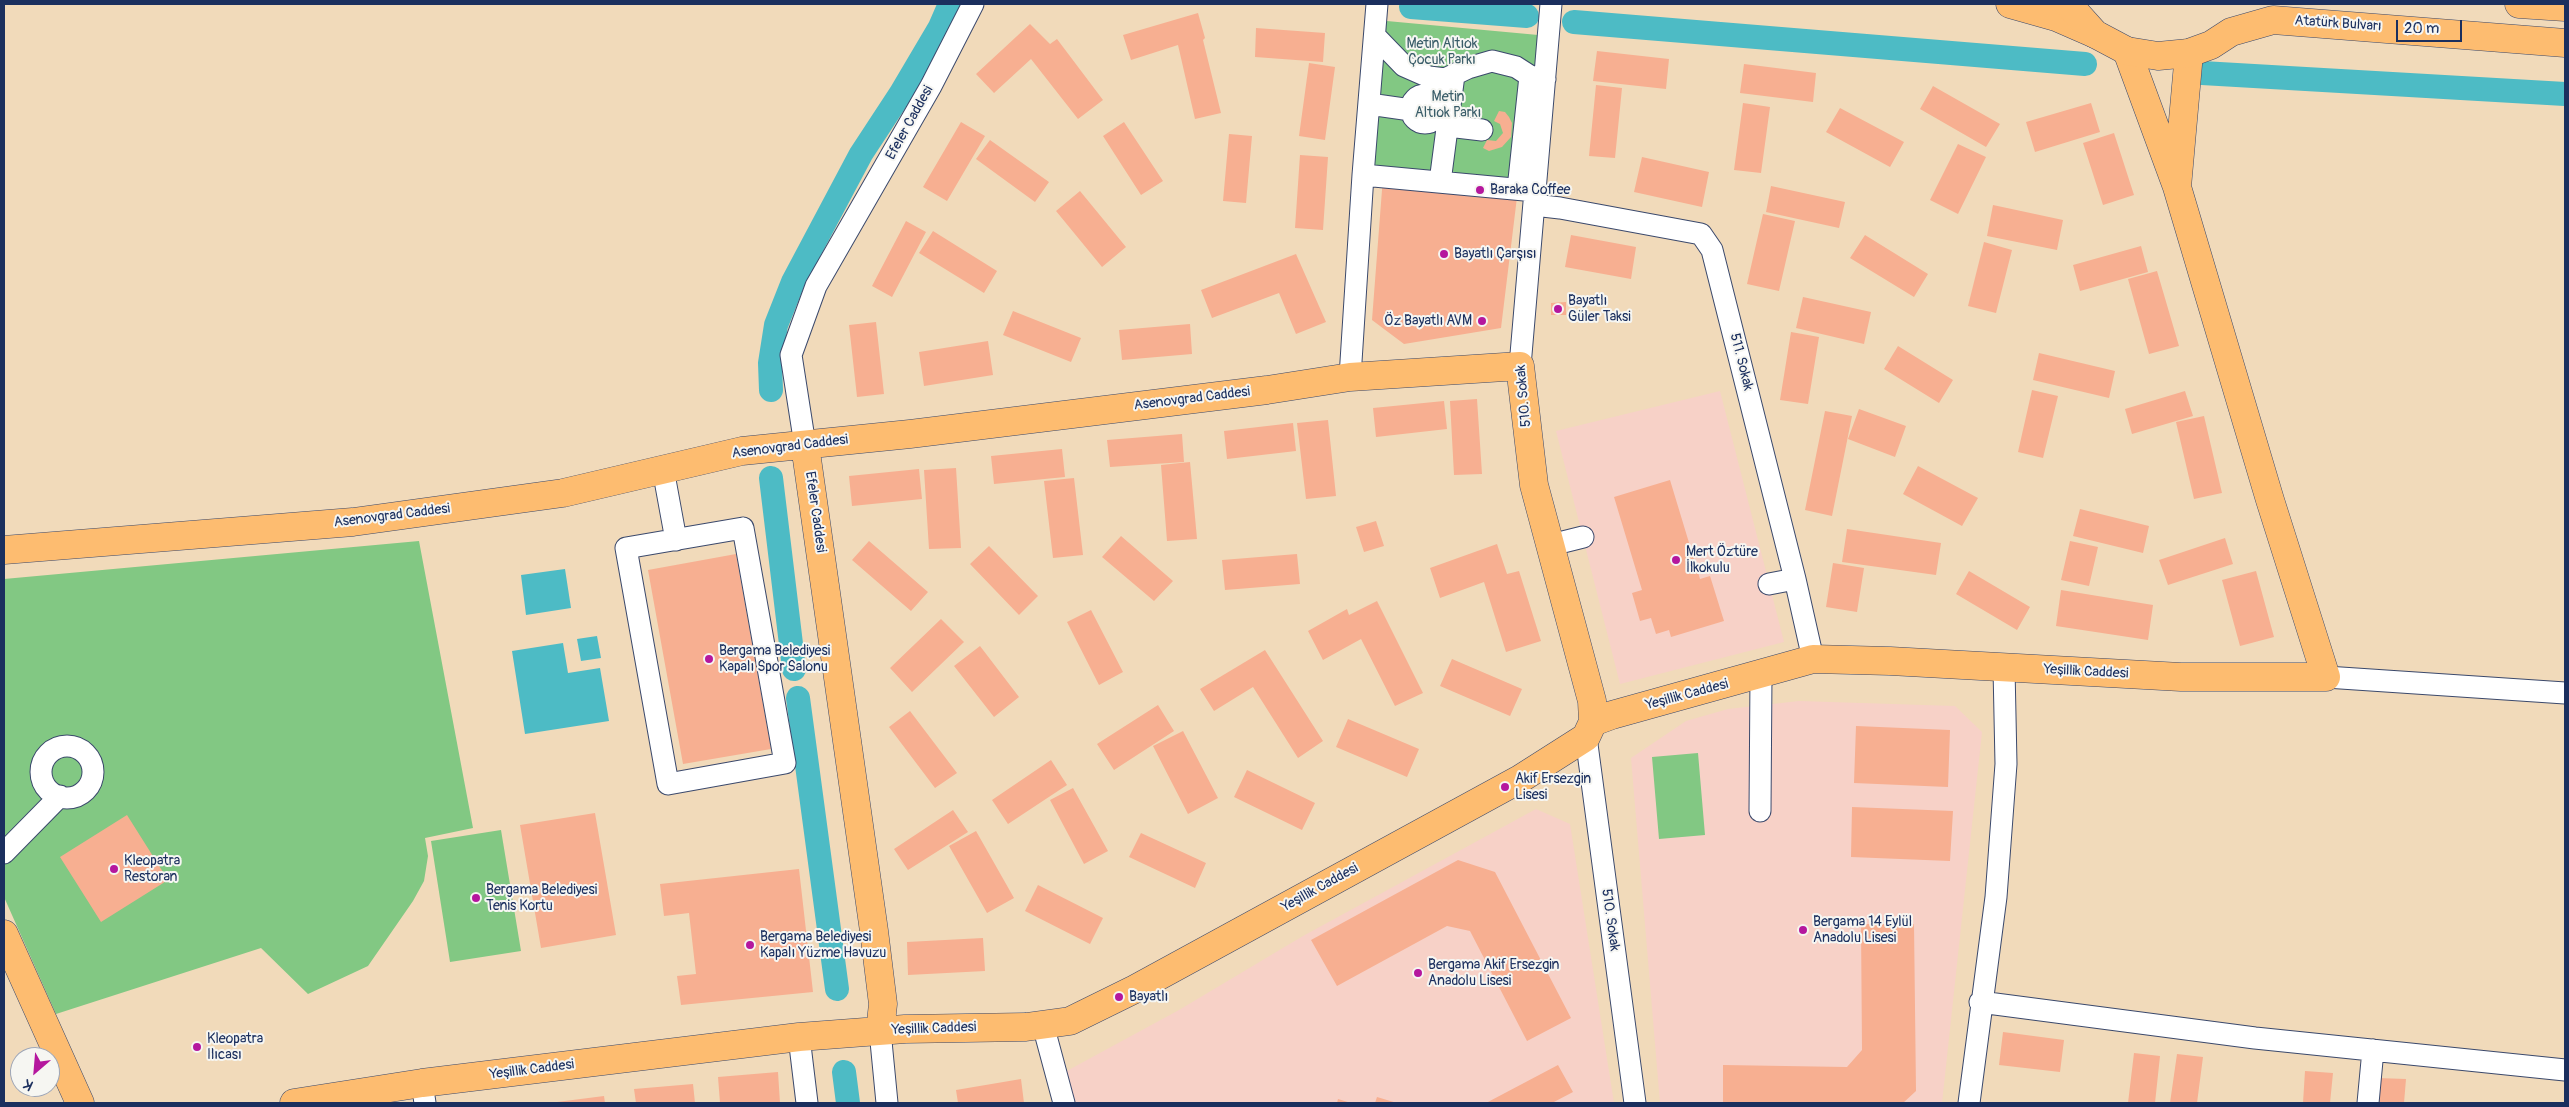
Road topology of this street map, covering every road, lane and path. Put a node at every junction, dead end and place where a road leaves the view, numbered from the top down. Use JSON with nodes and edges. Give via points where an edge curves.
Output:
{"nodes":[{"id":1,"x":972,"y":4,"type":"edge"},
{"id":2,"x":1377,"y":4,"type":"edge"},
{"id":3,"x":1552,"y":4,"type":"edge"},
{"id":4,"x":2010,"y":4,"type":"edge"},
{"id":5,"x":2068,"y":4,"type":"edge"},
{"id":6,"x":2257,"y":4,"type":"edge"},
{"id":7,"x":2519,"y":4,"type":"edge"},
{"id":8,"x":2565,"y":7,"type":"edge"},
{"id":9,"x":2231,"y":32,"type":"junction"},
{"id":10,"x":2096,"y":34,"type":"junction"},
{"id":11,"x":1375,"y":36,"type":"junction"},
{"id":12,"x":2565,"y":43,"type":"edge"},
{"id":13,"x":2127,"y":51,"type":"junction"},
{"id":14,"x":2189,"y":53,"type":"junction"},
{"id":15,"x":1537,"y":77,"type":"junction"},
{"id":16,"x":1369,"y":104,"type":"junction"},
{"id":17,"x":1440,"y":105,"type":"junction"},
{"id":18,"x":1482,"y":130,"type":"dead end"},
{"id":19,"x":1362,"y":175,"type":"junction"},
{"id":20,"x":1440,"y":182,"type":"junction"},
{"id":21,"x":2177,"y":187,"type":"junction"},
{"id":22,"x":1529,"y":195,"type":"junction"},
{"id":23,"x":1520,"y":366,"type":"junction"},
{"id":24,"x":1350,"y":377,"type":"junction"},
{"id":25,"x":805,"y":445,"type":"junction"},
{"id":26,"x":663,"y":469,"type":"junction"},
{"id":27,"x":1583,"y":537,"type":"dead end"},
{"id":28,"x":676,"y":540,"type":"junction"},
{"id":29,"x":1551,"y":545,"type":"junction"},
{"id":30,"x":4,"y":550,"type":"edge"},
{"id":31,"x":1795,"y":579,"type":"junction"},
{"id":32,"x":1769,"y":584,"type":"dead end"},
{"id":33,"x":1813,"y":659,"type":"junction"},
{"id":34,"x":2004,"y":668,"type":"junction"},
{"id":35,"x":1761,"y":675,"type":"junction"},
{"id":36,"x":2326,"y":677,"type":"junction"},
{"id":37,"x":2565,"y":693,"type":"edge"},
{"id":38,"x":1589,"y":729,"type":"junction"},
{"id":39,"x":60,"y":796,"type":"dead end"},
{"id":40,"x":1760,"y":811,"type":"dead end"},
{"id":41,"x":4,"y":854,"type":"edge"},
{"id":42,"x":4,"y":934,"type":"edge"},
{"id":43,"x":1980,"y":1002,"type":"junction"},
{"id":44,"x":1043,"y":1025,"type":"junction"},
{"id":45,"x":880,"y":1031,"type":"junction"},
{"id":46,"x":799,"y":1037,"type":"junction"},
{"id":47,"x":2373,"y":1050,"type":"junction"},
{"id":48,"x":2565,"y":1070,"type":"edge"},
{"id":49,"x":423,"y":1093,"type":"edge"},
{"id":50,"x":80,"y":1103,"type":"edge"},
{"id":51,"x":294,"y":1103,"type":"edge"},
{"id":52,"x":807,"y":1103,"type":"edge"},
{"id":53,"x":887,"y":1103,"type":"edge"},
{"id":54,"x":1064,"y":1103,"type":"edge"},
{"id":55,"x":1635,"y":1103,"type":"edge"},
{"id":56,"x":1969,"y":1103,"type":"edge"},
{"id":57,"x":2368,"y":1103,"type":"edge"}],
"edges":[{"from":1,"to":25,"type":"street","name":"Efeler Caddesi","via":[[931,86],[816,286],[791,355]]},
{"from":2,"to":11,"type":"street"},
{"from":3,"to":15,"type":"street","name":"510. Sokak"},
{"from":4,"to":10,"type":"main road","name":"Atatürk Bulvarı","via":[[2056,17]]},
{"from":5,"to":10,"type":"main road","name":"Atatürk Bulvarı"},
{"from":6,"to":9,"type":"main road","name":"Atatürk Bulvarı"},
{"from":7,"to":8,"type":"main road"},
{"from":9,"to":12,"type":"main road","name":"Atatürk Bulvarı","via":[[2273,20]]},
{"from":9,"to":14,"type":"main road","name":"Atatürk Bulvarı","via":[[2211,45]]},
{"from":10,"to":13,"type":"main road","name":"Atatürk Bulvarı"},
{"from":11,"to":16,"type":"street"},
{"from":11,"to":17,"type":"street"},
{"from":13,"to":14,"type":"main road","name":"Atatürk Bulvarı","via":[[2158,56]]},
{"from":13,"to":21,"type":"main road"},
{"from":14,"to":21,"type":"main road"},
{"from":15,"to":17,"type":"street","via":[[1492,61],[1445,79]]},
{"from":15,"to":22,"type":"street","name":"510. Sokak"},
{"from":16,"to":17,"type":"street"},
{"from":16,"to":19,"type":"street"},
{"from":17,"to":18,"type":"street"},
{"from":17,"to":20,"type":"street"},
{"from":19,"to":20,"type":"street","name":"511. Sokak"},
{"from":19,"to":24,"type":"street"},
{"from":20,"to":22,"type":"street","name":"511. Sokak"},
{"from":21,"to":36,"type":"main road"},
{"from":22,"to":23,"type":"street","name":"510. Sokak"},
{"from":22,"to":31,"type":"street","name":"511. Sokak","via":[[1560,208],[1701,234],[1712,250]]},
{"from":23,"to":24,"type":"main road","name":"Asenovgrad Caddesi"},
{"from":23,"to":29,"type":"main road","name":"510. Sokak","via":[[1534,485]]},
{"from":24,"to":25,"type":"main road","name":"Asenovgrad Caddesi","via":[[1268,390]]},
{"from":25,"to":26,"type":"main road","name":"Asenovgrad Caddesi","via":[[742,451]]},
{"from":25,"to":45,"type":"main road","name":"Efeler Caddesi","via":[[874,931],[883,1004]]},
{"from":26,"to":28,"type":"street"},
{"from":26,"to":30,"type":"main road","name":"Asenovgrad Caddesi","via":[[563,493],[353,522]]},
{"from":27,"to":29,"type":"street"},
{"from":28,"to":28,"type":"street","via":[[626,548],[668,784],[785,763],[743,528]]},
{"from":29,"to":38,"type":"main road","name":"510. Sokak","via":[[1592,701]]},
{"from":31,"to":32,"type":"street"},
{"from":31,"to":33,"type":"street","name":"511. Sokak"},
{"from":33,"to":34,"type":"main road","name":"Yeşillik Caddesi"},
{"from":33,"to":35,"type":"main road","name":"Yeşillik Caddesi"},
{"from":34,"to":36,"type":"main road","name":"Yeşillik Caddesi","via":[[2181,677]]},
{"from":34,"to":43,"type":"street","via":[[2006,764],[1996,897]]},
{"from":35,"to":38,"type":"main road","name":"Yeşillik Caddesi","via":[[1612,715]]},
{"from":35,"to":40,"type":"street"},
{"from":36,"to":37,"type":"street"},
{"from":38,"to":44,"type":"main road","name":"Yeşillik Caddesi","via":[[1520,779],[1135,989],[1070,1021]]},
{"from":38,"to":55,"type":"street","name":"510. Sokak"},
{"from":39,"to":41,"type":"street"},
{"from":42,"to":50,"type":"main road"},
{"from":43,"to":47,"type":"street","via":[[2245,1037]]},
{"from":43,"to":56,"type":"street"},
{"from":44,"to":45,"type":"main road","name":"Yeşillik Caddesi"},
{"from":44,"to":54,"type":"street"},
{"from":45,"to":46,"type":"main road","name":"Yeşillik Caddesi"},
{"from":45,"to":53,"type":"street"},
{"from":46,"to":49,"type":"main road","name":"Yeşillik Caddesi"},
{"from":46,"to":52,"type":"street"},
{"from":47,"to":48,"type":"street"},
{"from":47,"to":57,"type":"street"},
{"from":49,"to":51,"type":"main road","name":"Yeşillik Caddesi"}]}
